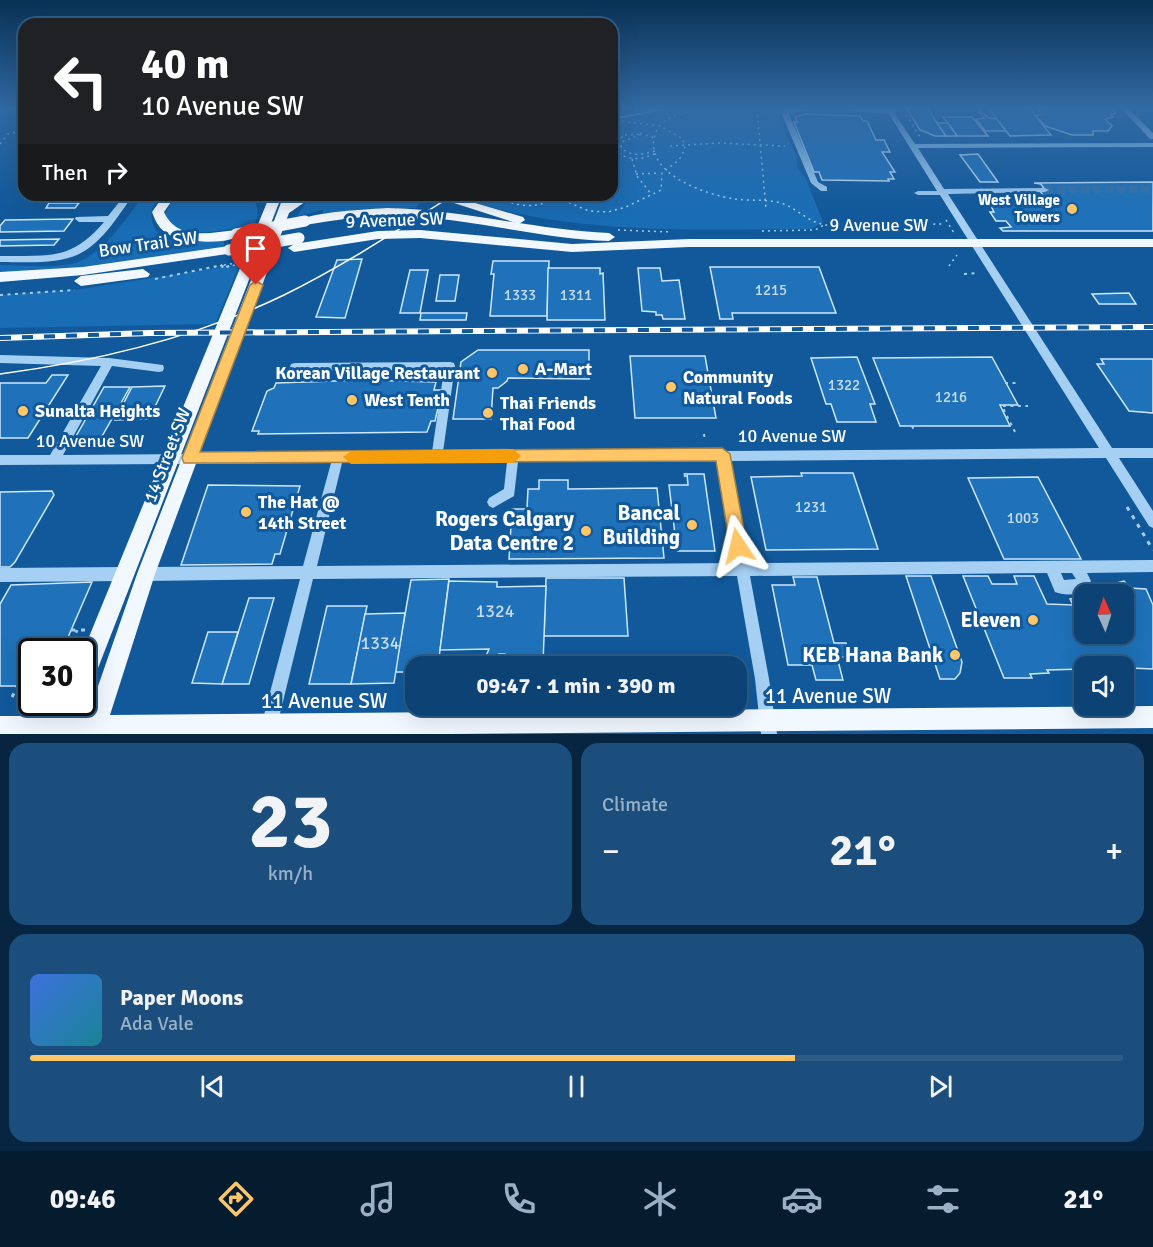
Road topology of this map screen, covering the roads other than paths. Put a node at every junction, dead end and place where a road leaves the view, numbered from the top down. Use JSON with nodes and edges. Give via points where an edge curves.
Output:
{"nodes":[{"id":1,"x":798,"y":143,"type":"edge"},
{"id":2,"x":912,"y":143,"type":"edge"},
{"id":3,"x":1153,"y":145,"type":"edge"},
{"id":4,"x":914,"y":146,"type":"junction"},
{"id":5,"x":824,"y":189,"type":"dead end"},
{"id":6,"x":1045,"y":189,"type":"tunnel mouth"},
{"id":7,"x":943,"y":192,"type":"junction"},
{"id":8,"x":918,"y":193,"type":"dead end"},
{"id":9,"x":124,"y":201,"type":"edge"},
{"id":10,"x":166,"y":201,"type":"edge"},
{"id":11,"x":275,"y":201,"type":"edge"},
{"id":12,"x":455,"y":201,"type":"edge"},
{"id":13,"x":79,"y":219,"type":"dead end"},
{"id":14,"x":110,"y":219,"type":"junction"},
{"id":15,"x":611,"y":238,"type":"junction"},
{"id":16,"x":296,"y":243,"type":"joint"},
{"id":17,"x":974,"y":243,"type":"junction"},
{"id":18,"x":1153,"y":243,"type":"edge"},
{"id":19,"x":226,"y":258,"type":"junction"},
{"id":20,"x":0,"y":260,"type":"edge"},
{"id":21,"x":0,"y":277,"type":"edge"},
{"id":22,"x":0,"y":285,"type":"edge"},
{"id":23,"x":0,"y":359,"type":"edge"},
{"id":24,"x":109,"y":362,"type":"junction"},
{"id":25,"x":294,"y":367,"type":"dead end"},
{"id":26,"x":159,"y":368,"type":"dead end"},
{"id":27,"x":1109,"y":453,"type":"junction"},
{"id":28,"x":1153,"y":453,"type":"edge"},
{"id":29,"x":722,"y":454,"type":"junction"},
{"id":30,"x":437,"y":456,"type":"junction"},
{"id":31,"x":513,"y":456,"type":"junction"},
{"id":32,"x":180,"y":458,"type":"junction"},
{"id":33,"x":338,"y":458,"type":"junction"},
{"id":34,"x":54,"y":459,"type":"junction"},
{"id":35,"x":0,"y":460,"type":"edge"},
{"id":36,"x":493,"y":502,"type":"dead end"},
{"id":37,"x":1153,"y":522,"type":"edge"},
{"id":38,"x":1153,"y":566,"type":"edge"},
{"id":39,"x":1051,"y":567,"type":"junction"},
{"id":40,"x":1077,"y":567,"type":"junction"},
{"id":41,"x":742,"y":569,"type":"junction"},
{"id":42,"x":308,"y":571,"type":"junction"},
{"id":43,"x":124,"y":574,"type":"junction"},
{"id":44,"x":146,"y":574,"type":"junction"},
{"id":45,"x":0,"y":575,"type":"edge"},
{"id":46,"x":96,"y":645,"type":"edge"},
{"id":47,"x":1153,"y":717,"type":"edge"},
{"id":48,"x":0,"y":727,"type":"edge"},
{"id":49,"x":768,"y":727,"type":"edge"},
{"id":50,"x":65,"y":730,"type":"edge"},
{"id":51,"x":94,"y":730,"type":"edge"},
{"id":52,"x":268,"y":730,"type":"edge"}],
"edges":[{"from":1,"to":5,"type":"street","via":[[815,183]]},
{"from":2,"to":4,"type":"street"},
{"from":3,"to":4,"type":"street"},
{"from":4,"to":7,"type":"street"},
{"from":6,"to":7,"type":"street"},
{"from":7,"to":8,"type":"street"},
{"from":7,"to":17,"type":"street"},
{"from":9,"to":14,"type":"street"},
{"from":10,"to":15,"type":"main road","bridge":true,"via":[[158,212],[161,224],[185,237],[236,234],[356,214],[415,213],[538,232]]},
{"from":11,"to":32,"type":"main road","name":"14 Street SW"},
{"from":12,"to":15,"type":"main road","via":[[510,218]]},
{"from":13,"to":14,"type":"street"},
{"from":14,"to":20,"type":"street","via":[[87,247],[72,256]]},
{"from":15,"to":16,"type":"main road","name":"9 Avenue SW","via":[[572,248],[420,234]]},
{"from":15,"to":17,"type":"main road","name":"9 Avenue SW","via":[[688,243]]},
{"from":16,"to":19,"type":"main road","name":"Bow Trail SW"},
{"from":17,"to":18,"type":"main road","name":"9 Avenue SW"},
{"from":17,"to":27,"type":"street"},
{"from":19,"to":21,"type":"main road","name":"Bow Trail SW"},
{"from":19,"to":22,"type":"main road","name":"Bow Trail SW","via":[[107,279]]},
{"from":23,"to":24,"type":"street"},
{"from":24,"to":26,"type":"street"},
{"from":24,"to":34,"type":"street"},
{"from":25,"to":30,"type":"street","via":[[450,366]]},
{"from":27,"to":28,"type":"street","name":"10 Avenue SW"},
{"from":27,"to":29,"type":"street","name":"10 Avenue SW"},
{"from":27,"to":37,"type":"street"},
{"from":29,"to":31,"type":"street","name":"10 Avenue SW"},
{"from":29,"to":41,"type":"street"},
{"from":30,"to":31,"type":"street","name":"10 Avenue SW"},
{"from":30,"to":33,"type":"street","name":"10 Avenue SW"},
{"from":31,"to":36,"type":"street","via":[[510,492]]},
{"from":32,"to":33,"type":"street","name":"10 Avenue SW"},
{"from":32,"to":34,"type":"street","name":"10 Avenue SW"},
{"from":32,"to":43,"type":"main road","name":"14 Street SW"},
{"from":32,"to":44,"type":"main road","name":"14 Street SW"},
{"from":33,"to":42,"type":"street"},
{"from":34,"to":35,"type":"street","name":"10 Avenue SW"},
{"from":38,"to":40,"type":"street"},
{"from":39,"to":40,"type":"street"},
{"from":39,"to":40,"type":"street","via":[[1060,586],[1077,586],[1084,581]]},
{"from":39,"to":41,"type":"street"},
{"from":41,"to":42,"type":"street"},
{"from":41,"to":49,"type":"street"},
{"from":42,"to":44,"type":"street"},
{"from":42,"to":52,"type":"street"},
{"from":43,"to":45,"type":"street"},
{"from":43,"to":46,"type":"main road","name":"14 Street SW"},
{"from":44,"to":51,"type":"main road","name":"14 Street SW"},
{"from":47,"to":49,"type":"main road","name":"11 Avenue SW"},
{"from":48,"to":50,"type":"main road","name":"11 Avenue SW"},
{"from":49,"to":52,"type":"main road","name":"11 Avenue SW"},
{"from":50,"to":51,"type":"main road","name":"11 Avenue SW"},
{"from":51,"to":52,"type":"main road","name":"11 Avenue SW"}]}
